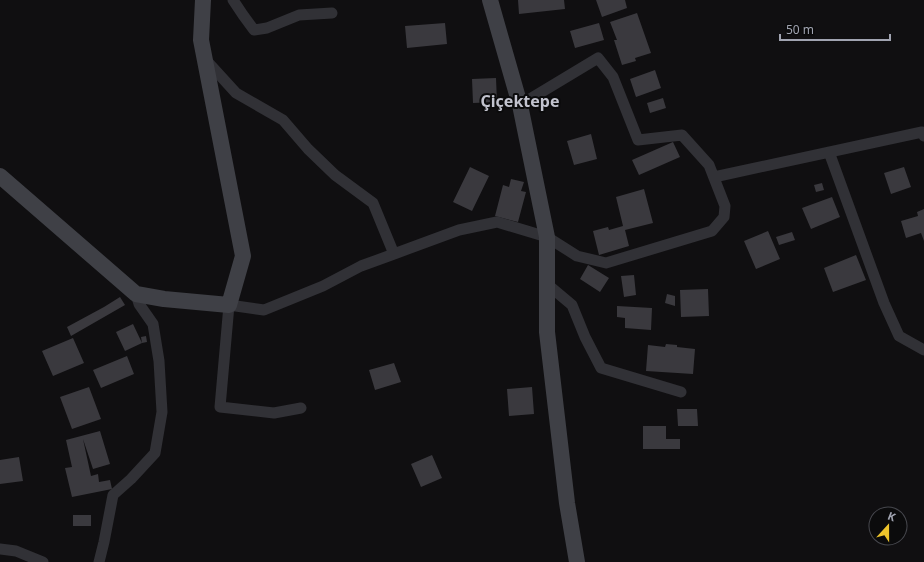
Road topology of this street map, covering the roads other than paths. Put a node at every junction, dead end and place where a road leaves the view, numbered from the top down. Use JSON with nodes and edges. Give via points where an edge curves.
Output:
{"nodes":[{"id":1,"x":203,"y":0,"type":"edge"},
{"id":2,"x":233,"y":0,"type":"edge"},
{"id":3,"x":490,"y":0,"type":"edge"},
{"id":4,"x":332,"y":13,"type":"dead end"},
{"id":5,"x":204,"y":58,"type":"junction"},
{"id":6,"x":520,"y":105,"type":"junction"},
{"id":7,"x":923,"y":133,"type":"edge"},
{"id":8,"x":829,"y":152,"type":"junction"},
{"id":9,"x":0,"y":176,"type":"edge"},
{"id":10,"x":714,"y":177,"type":"junction"},
{"id":11,"x":547,"y":237,"type":"junction"},
{"id":12,"x":394,"y":254,"type":"junction"},
{"id":13,"x":547,"y":284,"type":"junction"},
{"id":14,"x":136,"y":294,"type":"junction"},
{"id":15,"x":229,"y":304,"type":"junction"},
{"id":16,"x":924,"y":350,"type":"edge"},
{"id":17,"x":682,"y":392,"type":"dead end"},
{"id":18,"x":301,"y":408,"type":"dead end"},
{"id":19,"x":0,"y":549,"type":"edge"},
{"id":20,"x":43,"y":562,"type":"edge"},
{"id":21,"x":99,"y":562,"type":"edge"},
{"id":22,"x":577,"y":562,"type":"edge"}],
"edges":[{"from":1,"to":5,"type":"street","via":[[201,40]]},
{"from":2,"to":4,"type":"street","via":[[254,30],[267,28],[299,15]]},
{"from":3,"to":6,"type":"street"},
{"from":5,"to":12,"type":"street","via":[[236,92],[283,120],[335,175],[373,203]]},
{"from":5,"to":15,"type":"street","via":[[243,256]]},
{"from":6,"to":10,"type":"street","via":[[598,58],[613,76],[638,140],[682,135],[709,165]]},
{"from":6,"to":11,"type":"street"},
{"from":7,"to":8,"type":"street"},
{"from":8,"to":10,"type":"street"},
{"from":8,"to":16,"type":"street","via":[[884,303],[899,336]]},
{"from":9,"to":14,"type":"street"},
{"from":10,"to":11,"type":"street","via":[[725,206],[724,217],[712,231],[606,263],[577,256]]},
{"from":11,"to":12,"type":"street","via":[[497,222],[459,230]]},
{"from":11,"to":13,"type":"street"},
{"from":12,"to":15,"type":"street","via":[[361,266],[323,286],[264,310]]},
{"from":13,"to":17,"type":"street","via":[[572,305],[584,337],[601,368]]},
{"from":13,"to":22,"type":"street","via":[[547,332],[567,503]]},
{"from":14,"to":15,"type":"street"},
{"from":14,"to":21,"type":"street","via":[[139,304],[153,324],[159,361],[162,412],[155,452],[113,495]]},
{"from":15,"to":18,"type":"street","via":[[220,407],[274,413]]},
{"from":19,"to":20,"type":"street","via":[[16,551]]}]}
